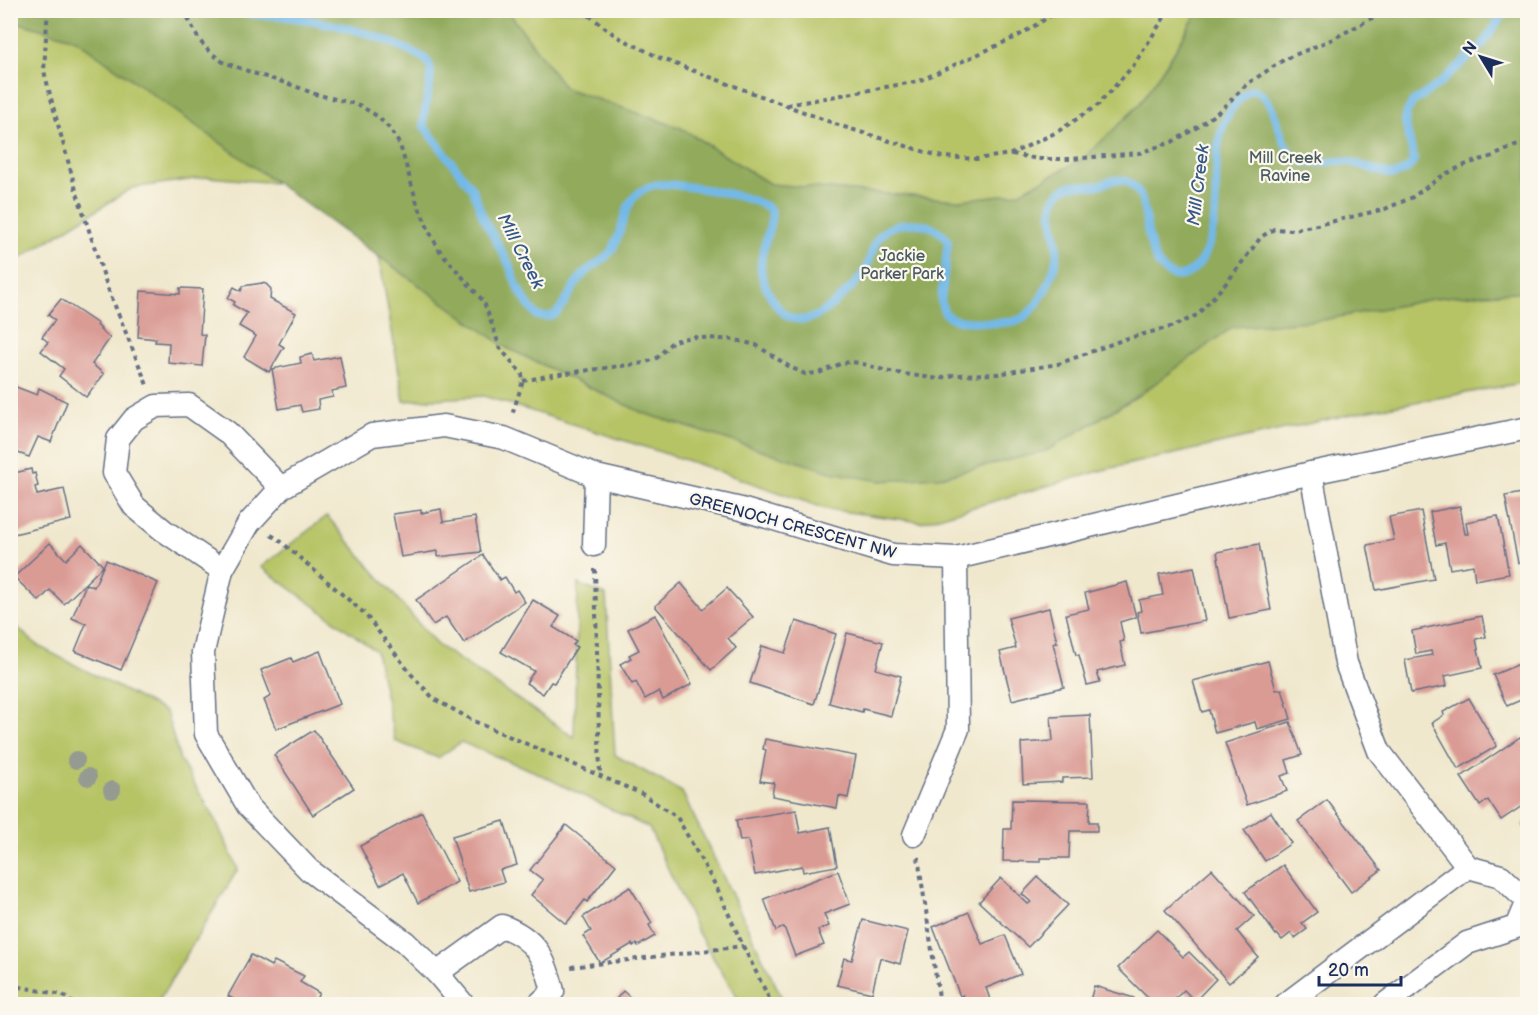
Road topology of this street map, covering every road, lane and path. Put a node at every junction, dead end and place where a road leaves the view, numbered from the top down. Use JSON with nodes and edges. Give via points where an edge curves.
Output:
{"nodes":[{"id":1,"x":50,"y":10,"type":"edge"},
{"id":2,"x":184,"y":10,"type":"edge"},
{"id":3,"x":582,"y":10,"type":"edge"},
{"id":4,"x":1060,"y":10,"type":"edge"},
{"id":5,"x":1169,"y":10,"type":"edge"},
{"id":6,"x":1387,"y":10,"type":"edge"},
{"id":7,"x":786,"y":105,"type":"junction"},
{"id":8,"x":1527,"y":144,"type":"edge"},
{"id":9,"x":1011,"y":154,"type":"junction"},
{"id":10,"x":523,"y":381,"type":"junction"},
{"id":11,"x":156,"y":406,"type":"junction"},
{"id":12,"x":1527,"y":429,"type":"edge"},
{"id":13,"x":504,"y":438,"type":"junction"},
{"id":14,"x":1311,"y":473,"type":"junction"},
{"id":15,"x":596,"y":476,"type":"junction"},
{"id":16,"x":281,"y":488,"type":"junction"},
{"id":17,"x":249,"y":523,"type":"junction"},
{"id":18,"x":594,"y":545,"type":"joint"},
{"id":19,"x":956,"y":558,"type":"junction"},
{"id":20,"x":222,"y":570,"type":"junction"},
{"id":21,"x":600,"y":775,"type":"junction"},
{"id":22,"x":914,"y":835,"type":"joint"},
{"id":23,"x":1468,"y":867,"type":"junction"},
{"id":24,"x":743,"y":946,"type":"junction"},
{"id":25,"x":548,"y":970,"type":"junction"},
{"id":26,"x":437,"y":973,"type":"junction"},
{"id":27,"x":10,"y":985,"type":"edge"},
{"id":28,"x":74,"y":1005,"type":"edge"},
{"id":29,"x":463,"y":1005,"type":"edge"},
{"id":30,"x":539,"y":1005,"type":"edge"},
{"id":31,"x":772,"y":1005,"type":"edge"},
{"id":32,"x":940,"y":1005,"type":"edge"},
{"id":33,"x":1286,"y":1005,"type":"edge"},
{"id":34,"x":1384,"y":1005,"type":"edge"}],
"edges":[{"from":1,"to":11,"type":"path","via":[[44,71],[54,110],[107,286]]},
{"from":2,"to":10,"type":"path","via":[[199,40],[223,62],[359,105],[391,129],[431,235],[484,302],[500,348],[522,374]]},
{"from":3,"to":7,"type":"path","via":[[616,36],[662,59]]},
{"from":4,"to":7,"type":"path","via":[[1018,36],[919,81]]},
{"from":5,"to":9,"type":"path","via":[[1133,66],[1098,105],[1057,132]]},
{"from":6,"to":9,"type":"path","via":[[1285,59],[1247,84],[1222,109],[1172,141],[1139,153],[1071,159]]},
{"from":7,"to":9,"type":"path","via":[[942,157],[976,159]]},
{"from":8,"to":10,"type":"path","via":[[1445,174],[1411,198],[1385,209],[1291,230],[1274,229],[1261,237],[1197,315],[1058,364],[939,379],[849,362],[805,374],[756,345],[692,337],[673,341],[657,358],[644,363]]},
{"from":10,"to":13,"type":"path"},
{"from":11,"to":16,"type":"street","via":[[189,405],[227,432]]},
{"from":11,"to":20,"type":"street","via":[[134,419],[118,439],[114,473],[134,506]]},
{"from":12,"to":14,"type":"street","name":"GREENOCH CRESCENT NW"},
{"from":13,"to":15,"type":"street","name":"GREENOCH CRESCENT NW"},
{"from":13,"to":16,"type":"street","name":"GREENOCH CRESCENT NW","via":[[444,426],[372,435]]},
{"from":14,"to":19,"type":"street","name":"GREENOCH CRESCENT NW"},
{"from":14,"to":23,"type":"street","via":[[1346,663],[1379,751]]},
{"from":15,"to":18,"type":"street"},
{"from":15,"to":19,"type":"street","name":"GREENOCH CRESCENT NW","via":[[741,509],[893,555]]},
{"from":16,"to":17,"type":"street","name":"GREENOCH CRESCENT NW"},
{"from":17,"to":20,"type":"street","name":"GREENOCH CRESCENT NW"},
{"from":17,"to":21,"type":"path","via":[[278,539],[365,614],[434,699],[476,722]]},
{"from":18,"to":21,"type":"path"},
{"from":19,"to":22,"type":"street","via":[[958,729]]},
{"from":20,"to":26,"type":"street","name":"GREENOCH CRESCENT NW","via":[[203,652],[206,734],[248,806],[309,870],[405,942]]},
{"from":21,"to":24,"type":"path","via":[[642,794],[677,817],[717,888]]},
{"from":22,"to":32,"type":"path"},
{"from":23,"to":33,"type":"street"},
{"from":23,"to":34,"type":"street","via":[[1501,876],[1527,901],[1516,927],[1467,944]]},
{"from":24,"to":25,"type":"path"},
{"from":24,"to":31,"type":"path"},
{"from":25,"to":26,"type":"street","via":[[533,946],[519,933],[502,926]]},
{"from":25,"to":30,"type":"street","via":[[553,991]]},
{"from":26,"to":29,"type":"street","name":"GREENOCH CRESCENT NW"},
{"from":27,"to":28,"type":"path","via":[[63,995]]}]}
